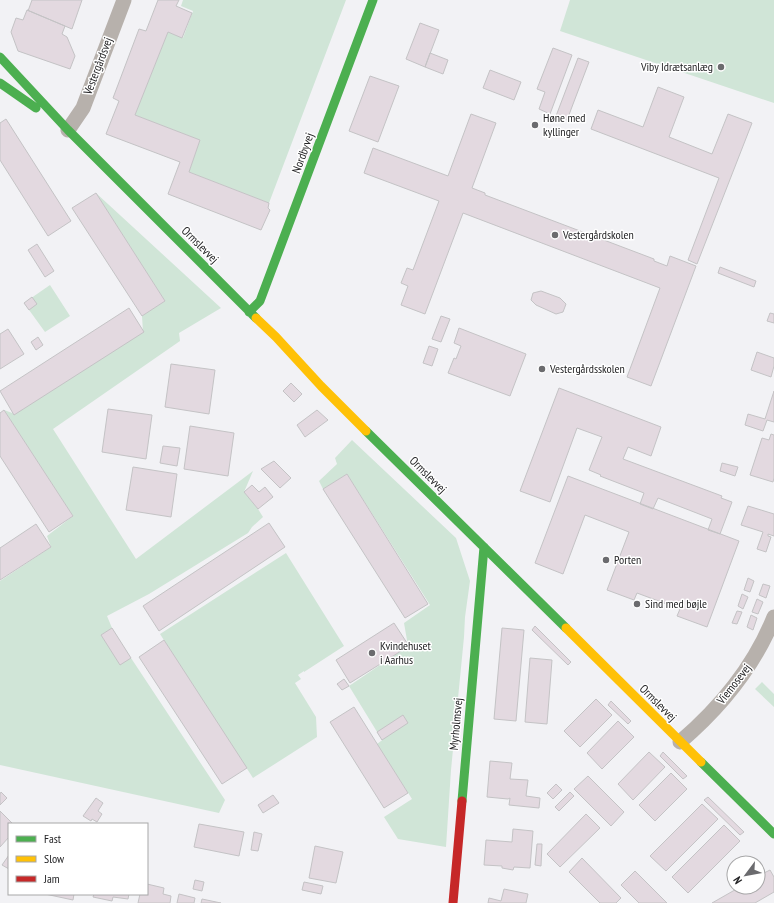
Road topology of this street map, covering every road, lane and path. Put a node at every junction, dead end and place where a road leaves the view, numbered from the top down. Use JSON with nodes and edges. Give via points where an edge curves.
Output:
{"nodes":[{"id":1,"x":124,"y":0,"type":"edge"},
{"id":2,"x":373,"y":0,"type":"edge"},
{"id":3,"x":0,"y":57,"type":"edge"},
{"id":4,"x":0,"y":83,"type":"edge"},
{"id":5,"x":68,"y":130,"type":"junction"},
{"id":6,"x":249,"y":312,"type":"junction"},
{"id":7,"x":484,"y":547,"type":"junction"},
{"id":8,"x":774,"y":617,"type":"edge"},
{"id":9,"x":680,"y":742,"type":"junction"},
{"id":10,"x":774,"y":834,"type":"edge"},
{"id":11,"x":453,"y":903,"type":"edge"}],
"edges":[{"from":1,"to":5,"type":"street","name":"Vestergårdsvej","via":[[83,108]]},
{"from":2,"to":6,"type":"street","name":"Nordbyvej","via":[[260,301]]},
{"from":3,"to":5,"type":"street","name":"Ormslevvej"},
{"from":4,"to":5,"type":"street","name":"Ormslevvej"},
{"from":5,"to":6,"type":"street","name":"Ormslevvej"},
{"from":6,"to":7,"type":"street","name":"Ormslevvej"},
{"from":7,"to":9,"type":"street","name":"Ormslevvej"},
{"from":7,"to":11,"type":"street","name":"Myrholmsvej"},
{"from":8,"to":9,"type":"street","name":"Viemosevej","via":[[768,633],[737,683],[702,723]]},
{"from":9,"to":10,"type":"street","name":"Ormslevvej"}]}
